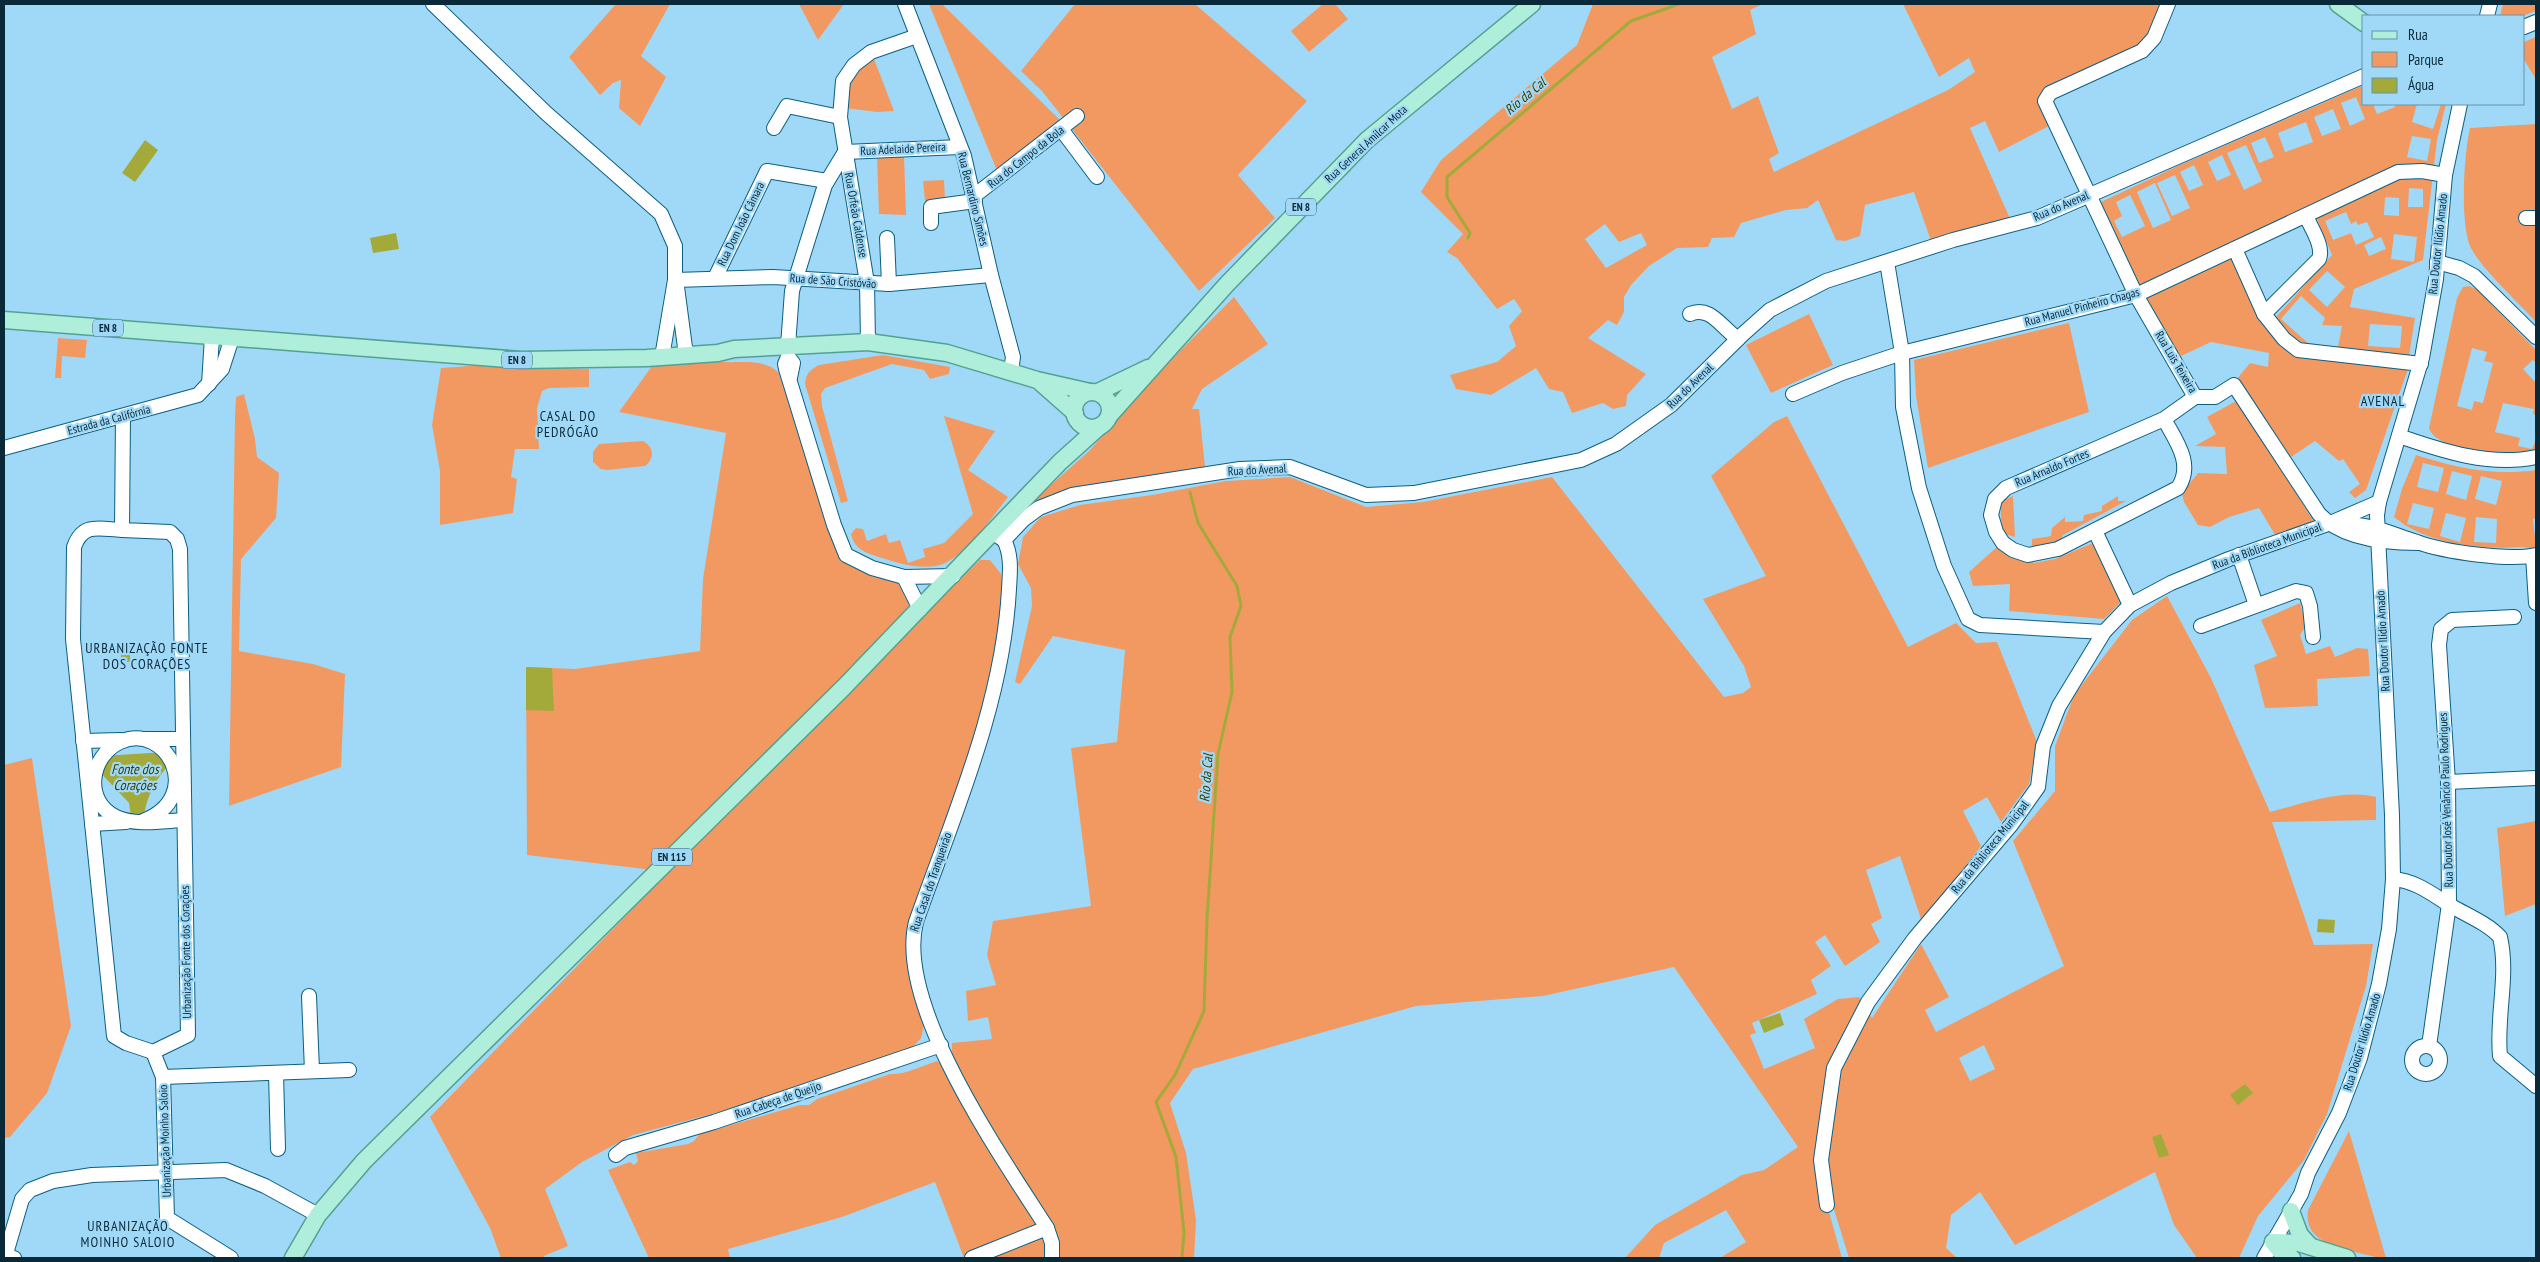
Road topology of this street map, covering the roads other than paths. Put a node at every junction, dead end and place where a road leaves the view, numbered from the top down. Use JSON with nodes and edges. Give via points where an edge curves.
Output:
{"nodes":[{"id":1,"x":433,"y":4,"type":"edge"},
{"id":2,"x":905,"y":4,"type":"edge"},
{"id":3,"x":1532,"y":4,"type":"edge"},
{"id":4,"x":2168,"y":4,"type":"edge"},
{"id":5,"x":2338,"y":4,"type":"edge"},
{"id":6,"x":2362,"y":22,"type":"edge"},
{"id":7,"x":917,"y":36,"type":"junction"},
{"id":8,"x":2362,"y":77,"type":"edge"},
{"id":9,"x":2460,"y":105,"type":"edge"},
{"id":10,"x":1076,"y":116,"type":"dead end"},
{"id":11,"x":840,"y":117,"type":"junction"},
{"id":12,"x":774,"y":128,"type":"dead end"},
{"id":13,"x":1061,"y":129,"type":"junction"},
{"id":14,"x":960,"y":147,"type":"junction"},
{"id":15,"x":845,"y":152,"type":"junction"},
{"id":16,"x":2445,"y":175,"type":"junction"},
{"id":17,"x":1096,"y":177,"type":"dead end"},
{"id":18,"x":827,"y":181,"type":"junction"},
{"id":19,"x":2090,"y":194,"type":"junction"},
{"id":20,"x":974,"y":198,"type":"junction"},
{"id":21,"x":2306,"y":216,"type":"junction"},
{"id":22,"x":931,"y":223,"type":"dead end"},
{"id":23,"x":887,"y":238,"type":"dead end"},
{"id":24,"x":2235,"y":249,"type":"junction"},
{"id":25,"x":1887,"y":262,"type":"junction"},
{"id":26,"x":2438,"y":262,"type":"junction"},
{"id":27,"x":991,"y":275,"type":"junction"},
{"id":28,"x":715,"y":278,"type":"junction"},
{"id":29,"x":798,"y":278,"type":"junction"},
{"id":30,"x":675,"y":280,"type":"junction"},
{"id":31,"x":867,"y":283,"type":"junction"},
{"id":32,"x":889,"y":284,"type":"junction"},
{"id":33,"x":2136,"y":295,"type":"junction"},
{"id":34,"x":1690,"y":314,"type":"dead end"},
{"id":35,"x":2264,"y":314,"type":"junction"},
{"id":36,"x":4,"y":320,"type":"edge"},
{"id":37,"x":212,"y":337,"type":"junction"},
{"id":38,"x":2536,"y":337,"type":"edge"},
{"id":39,"x":232,"y":338,"type":"junction"},
{"id":40,"x":1738,"y":339,"type":"junction"},
{"id":41,"x":873,"y":343,"type":"junction"},
{"id":42,"x":788,"y":352,"type":"junction"},
{"id":43,"x":1902,"y":353,"type":"junction"},
{"id":44,"x":686,"y":355,"type":"junction"},
{"id":45,"x":662,"y":357,"type":"junction"},
{"id":46,"x":2421,"y":364,"type":"junction"},
{"id":47,"x":1152,"y":366,"type":"junction"},
{"id":48,"x":1011,"y":371,"type":"junction"},
{"id":49,"x":1037,"y":380,"type":"junction"},
{"id":50,"x":209,"y":384,"type":"junction"},
{"id":51,"x":1094,"y":392,"type":"junction"},
{"id":52,"x":1793,"y":394,"type":"dead end"},
{"id":53,"x":2195,"y":397,"type":"junction"},
{"id":54,"x":123,"y":416,"type":"junction"},
{"id":55,"x":1076,"y":416,"type":"junction"},
{"id":56,"x":2164,"y":419,"type":"junction"},
{"id":57,"x":1105,"y":421,"type":"junction"},
{"id":58,"x":2400,"y":436,"type":"junction"},
{"id":59,"x":4,"y":448,"type":"edge"},
{"id":60,"x":2536,"y":457,"type":"edge"},
{"id":61,"x":1060,"y":462,"type":"junction"},
{"id":62,"x":2379,"y":502,"type":"junction"},
{"id":63,"x":2328,"y":524,"type":"junction"},
{"id":64,"x":122,"y":530,"type":"junction"},
{"id":65,"x":2095,"y":531,"type":"junction"},
{"id":66,"x":2377,"y":534,"type":"junction"},
{"id":67,"x":998,"y":536,"type":"junction"},
{"id":68,"x":2239,"y":555,"type":"junction"},
{"id":69,"x":2535,"y":555,"type":"edge"},
{"id":70,"x":953,"y":576,"type":"junction"},
{"id":71,"x":904,"y":577,"type":"junction"},
{"id":72,"x":2536,"y":603,"type":"edge"},
{"id":73,"x":2130,"y":605,"type":"junction"},
{"id":74,"x":2256,"y":605,"type":"junction"},
{"id":75,"x":920,"y":610,"type":"junction"},
{"id":76,"x":2514,"y":617,"type":"dead end"},
{"id":77,"x":2201,"y":626,"type":"dead end"},
{"id":78,"x":2104,"y":632,"type":"junction"},
{"id":79,"x":2313,"y":637,"type":"dead end"},
{"id":80,"x":183,"y":739,"type":"junction"},
{"id":81,"x":131,"y":740,"type":"junction"},
{"id":82,"x":84,"y":741,"type":"junction"},
{"id":83,"x":2536,"y":778,"type":"edge"},
{"id":84,"x":180,"y":780,"type":"junction"},
{"id":85,"x":91,"y":782,"type":"junction"},
{"id":86,"x":2448,"y":782,"type":"junction"},
{"id":87,"x":184,"y":820,"type":"junction"},
{"id":88,"x":129,"y":821,"type":"junction"},
{"id":89,"x":143,"y":821,"type":"junction"},
{"id":90,"x":92,"y":824,"type":"junction"},
{"id":91,"x":2393,"y":879,"type":"junction"},
{"id":92,"x":2448,"y":904,"type":"junction"},
{"id":93,"x":309,"y":996,"type":"dead end"},
{"id":94,"x":941,"y":1045,"type":"junction"},
{"id":95,"x":2429,"y":1046,"type":"dead end"},
{"id":96,"x":153,"y":1052,"type":"junction"},
{"id":97,"x":349,"y":1070,"type":"dead end"},
{"id":98,"x":312,"y":1071,"type":"junction"},
{"id":99,"x":276,"y":1073,"type":"junction"},
{"id":100,"x":163,"y":1077,"type":"junction"},
{"id":101,"x":2536,"y":1086,"type":"edge"},
{"id":102,"x":278,"y":1148,"type":"dead end"},
{"id":103,"x":616,"y":1155,"type":"dead end"},
{"id":104,"x":166,"y":1172,"type":"junction"},
{"id":105,"x":2308,"y":1173,"type":"junction"},
{"id":106,"x":1827,"y":1205,"type":"dead end"},
{"id":107,"x":2291,"y":1211,"type":"junction"},
{"id":108,"x":318,"y":1215,"type":"junction"},
{"id":109,"x":1047,"y":1228,"type":"junction"},
{"id":110,"x":2270,"y":1239,"type":"junction"},
{"id":111,"x":2310,"y":1246,"type":"junction"},
{"id":112,"x":14,"y":1258,"type":"edge"},
{"id":113,"x":231,"y":1258,"type":"edge"},
{"id":114,"x":293,"y":1258,"type":"edge"},
{"id":115,"x":972,"y":1258,"type":"edge"},
{"id":116,"x":1052,"y":1258,"type":"edge"},
{"id":117,"x":2254,"y":1258,"type":"edge"},
{"id":118,"x":2264,"y":1258,"type":"edge"},
{"id":119,"x":2292,"y":1258,"type":"edge"},
{"id":120,"x":2347,"y":1258,"type":"edge"}],
"edges":[{"from":1,"to":30,"type":"street","via":[[546,113],[661,214],[674,246]]},
{"from":2,"to":7,"type":"street","name":"Rua Bernardino Simões"},
{"from":3,"to":47,"type":"main road","name":"Rua General Amílcar Mota","number":"EN 8","via":[[1367,140]]},
{"from":4,"to":19,"type":"street","name":"Rua Luis Teixeira","via":[[2154,38],[2142,51],[2050,93],[2045,101]]},
{"from":5,"to":6,"type":"main road"},
{"from":7,"to":11,"type":"street","via":[[871,52],[854,65],[843,81]]},
{"from":7,"to":14,"type":"street","name":"Rua Bernardino Simões"},
{"from":8,"to":19,"type":"street","name":"Rua do Avenal"},
{"from":9,"to":16,"type":"street","name":"Rua Doutor Ilídio Amado"},
{"from":10,"to":13,"type":"street","name":"Rua do Campo da Bola"},
{"from":11,"to":12,"type":"street","via":[[787,106]]},
{"from":11,"to":15,"type":"street"},
{"from":13,"to":17,"type":"street"},
{"from":13,"to":20,"type":"street","name":"Rua do Campo da Bola"},
{"from":14,"to":15,"type":"street","name":"Rua Adelaide Pereira"},
{"from":14,"to":20,"type":"street","name":"Rua Bernardino Simões"},
{"from":15,"to":18,"type":"street","name":"Rua Orfeão Caldense"},
{"from":15,"to":31,"type":"street","name":"Rua Orfeão Caldense"},
{"from":16,"to":21,"type":"street","name":"Rua Manuel Pinheiro Chagas","via":[[2422,171],[2398,172]]},
{"from":16,"to":26,"type":"street","name":"Rua Doutor Ilídio Amado"},
{"from":18,"to":28,"type":"street","name":"Rua Dom João Câmara","via":[[767,171]]},
{"from":18,"to":29,"type":"street","name":"Rua Orfeão Caldense"},
{"from":19,"to":25,"type":"street","name":"Rua do Avenal","via":[[2037,218],[1953,240]]},
{"from":19,"to":33,"type":"street","name":"Rua Luis Teixeira"},
{"from":20,"to":22,"type":"street","via":[[931,207]]},
{"from":20,"to":27,"type":"street","name":"Rua Bernardino Simões"},
{"from":21,"to":24,"type":"street","name":"Rua Manuel Pinheiro Chagas"},
{"from":21,"to":35,"type":"street","via":[[2318,244],[2319,259]]},
{"from":23,"to":32,"type":"street"},
{"from":24,"to":33,"type":"street","name":"Rua Manuel Pinheiro Chagas"},
{"from":24,"to":35,"type":"street"},
{"from":25,"to":40,"type":"street","name":"Rua do Avenal","via":[[1826,281],[1770,310]]},
{"from":25,"to":43,"type":"street"},
{"from":26,"to":38,"type":"street","via":[[2474,276]]},
{"from":26,"to":46,"type":"street","name":"Rua Doutor Ilídio Amado"},
{"from":27,"to":32,"type":"street","name":"Rua de São Cristóvão"},
{"from":27,"to":48,"type":"street","name":"Rua Bernardino Simões","via":[[1013,357]]},
{"from":28,"to":29,"type":"street","name":"Rua de São Cristóvão"},
{"from":28,"to":30,"type":"street","name":"Rua de São Cristóvão"},
{"from":29,"to":31,"type":"street","name":"Rua de São Cristóvão"},
{"from":29,"to":42,"type":"street","name":"Rua Orfeão Caldense","via":[[792,291]]},
{"from":30,"to":44,"type":"street"},
{"from":30,"to":45,"type":"street"},
{"from":31,"to":32,"type":"street","name":"Rua de São Cristóvão"},
{"from":31,"to":41,"type":"street","name":"Rua Orfeão Caldense"},
{"from":33,"to":43,"type":"street","name":"Rua Manuel Pinheiro Chagas"},
{"from":33,"to":53,"type":"street","name":"Rua Luis Teixeira"},
{"from":34,"to":40,"type":"street","via":[[1703,311],[1711,314]]},
{"from":35,"to":46,"type":"street","via":[[2284,339],[2298,350]]},
{"from":36,"to":37,"type":"main road","number":"EN 8"},
{"from":37,"to":39,"type":"main road","number":"EN 8"},
{"from":37,"to":50,"type":"street"},
{"from":39,"to":45,"type":"main road","number":"EN 8","via":[[521,360]]},
{"from":39,"to":50,"type":"street","name":"Estrada da Califórnia","via":[[224,365]]},
{"from":40,"to":67,"type":"street","name":"Rua do Avenal","via":[[1671,405],[1616,444],[1581,460],[1414,493],[1366,495],[1290,467],[1240,469],[1072,495],[1039,508]]},
{"from":41,"to":42,"type":"main road","number":"EN 8","via":[[839,353]]},
{"from":41,"to":48,"type":"main road","number":"EN 8","via":[[947,353]]},
{"from":42,"to":44,"type":"main road","number":"EN 8"},
{"from":42,"to":71,"type":"street","name":"Rua Orfeão Caldense","via":[[793,363],[790,378],[846,555],[872,568]]},
{"from":43,"to":52,"type":"street","name":"Rua Manuel Pinheiro Chagas"},
{"from":43,"to":78,"type":"street","via":[[1903,407],[1919,488],[1944,566],[1968,619],[1980,625]]},
{"from":44,"to":45,"type":"main road","number":"EN 8"},
{"from":46,"to":58,"type":"street","name":"Rua Doutor Ilídio Amado"},
{"from":47,"to":51,"type":"main road","name":"Rua General Amílcar Mota","number":"EN 8"},
{"from":47,"to":57,"type":"main road","name":"Rua General Amílcar Mota","number":"EN 8"},
{"from":48,"to":49,"type":"main road","number":"EN 8"},
{"from":49,"to":51,"type":"main road","number":"EN 8"},
{"from":49,"to":55,"type":"main road","number":"EN 8"},
{"from":50,"to":54,"type":"street","name":"Estrada da Califórnia","via":[[198,395]]},
{"from":51,"to":55,"type":"main road","number":"EN 8","via":[[1076,401]]},
{"from":51,"to":57,"type":"main road","via":[[1103,395],[1110,404]]},
{"from":53,"to":56,"type":"street","name":"Rua Arnaldo Fortes"},
{"from":53,"to":63,"type":"street","name":"Rua Luis Teixeira","via":[[2216,397],[2234,385]]},
{"from":54,"to":59,"type":"street","name":"Estrada da Califórnia"},
{"from":54,"to":64,"type":"street"},
{"from":55,"to":57,"type":"main road","number":"EN 8","via":[[1085,426]]},
{"from":55,"to":61,"type":"main road","number":"EN 115"},
{"from":56,"to":65,"type":"street","name":"Rua Arnaldo Fortes","via":[[2183,455],[2184,479],[2178,488]]},
{"from":56,"to":65,"type":"street","name":"Rua Arnaldo Fortes","via":[[2006,488],[1994,499],[1991,515],[1996,532],[2003,543],[2028,555],[2058,549]]},
{"from":57,"to":61,"type":"main road","number":"EN 115"},
{"from":58,"to":60,"type":"street","via":[[2480,458]]},
{"from":58,"to":62,"type":"street","name":"Rua Doutor Ilídio Amado"},
{"from":61,"to":67,"type":"main road","number":"EN 115"},
{"from":62,"to":63,"type":"street","name":"Rua da Biblioteca Municipal"},
{"from":62,"to":66,"type":"street","name":"Rua Doutor Ilídio Amado"},
{"from":63,"to":66,"type":"street","via":[[2361,524]]},
{"from":63,"to":68,"type":"street","name":"Rua da Biblioteca Municipal"},
{"from":64,"to":80,"type":"street","name":"Urbanização Fonte dos Corações","via":[[170,532],[180,549]]},
{"from":64,"to":82,"type":"street","name":"Urbanização Fonte dos Corações","via":[[86,529],[74,547],[73,639]]},
{"from":65,"to":73,"type":"street"},
{"from":66,"to":69,"type":"street","via":[[2464,552]]},
{"from":66,"to":91,"type":"street","name":"Rua Doutor Ilídio Amado"},
{"from":67,"to":70,"type":"main road","number":"EN 115"},
{"from":67,"to":94,"type":"street","name":"Rua Casal do Tranqueirão","via":[[1009,554],[1010,568],[1004,643],[986,719],[912,936],[912,953],[921,990]]},
{"from":68,"to":73,"type":"street","name":"Rua da Biblioteca Municipal","via":[[2171,583]]},
{"from":68,"to":74,"type":"street"},
{"from":69,"to":72,"type":"street"},
{"from":70,"to":71,"type":"street"},
{"from":70,"to":75,"type":"main road","number":"EN 115"},
{"from":71,"to":75,"type":"street"},
{"from":73,"to":78,"type":"street","name":"Rua da Biblioteca Municipal"},
{"from":74,"to":77,"type":"street"},
{"from":74,"to":79,"type":"street","via":[[2296,590],[2306,593]]},
{"from":75,"to":108,"type":"main road","number":"EN 115","via":[[364,1161]]},
{"from":76,"to":86,"type":"street","name":"Rua Doutor José Venâncio Paulo Rodrigues","via":[[2452,620],[2441,629]]},
{"from":78,"to":106,"type":"street","name":"Rua da Biblioteca Municipal","via":[[2059,706],[2043,746],[2038,787],[2011,826],[1915,938],[1874,994],[1834,1068],[1821,1160]]},
{"from":80,"to":81,"type":"street"},
{"from":80,"to":84,"type":"street","name":"Urbanização Fonte dos Corações"},
{"from":81,"to":82,"type":"street"},
{"from":81,"to":84,"type":"street","via":[[150,742],[166,752]]},
{"from":81,"to":85,"type":"street","via":[[112,746],[102,756]]},
{"from":82,"to":85,"type":"street","name":"Urbanização Fonte dos Corações"},
{"from":83,"to":86,"type":"street"},
{"from":84,"to":87,"type":"street","name":"Urbanização Fonte dos Corações"},
{"from":84,"to":89,"type":"street","via":[[167,807]]},
{"from":85,"to":88,"type":"street","via":[[104,808],[115,817]]},
{"from":85,"to":90,"type":"street","name":"Urbanização Fonte dos Corações"},
{"from":86,"to":92,"type":"street","name":"Rua Doutor José Venâncio Paulo Rodrigues"},
{"from":87,"to":89,"type":"street"},
{"from":87,"to":96,"type":"street","name":"Urbanização Fonte dos Corações","via":[[188,1035]]},
{"from":88,"to":89,"type":"street"},
{"from":88,"to":90,"type":"street"},
{"from":90,"to":96,"type":"street","name":"Urbanização Fonte dos Corações","via":[[114,1036]]},
{"from":91,"to":92,"type":"street","via":[[2421,887]]},
{"from":91,"to":105,"type":"street","name":"Rua Doutor Ilídio Amado","via":[[2380,984],[2365,1040],[2339,1113]]},
{"from":92,"to":95,"type":"street","name":"Rua Doutor José Venâncio Paulo Rodrigues"},
{"from":92,"to":101,"type":"street","via":[[2500,937],[2500,1056]]},
{"from":93,"to":98,"type":"street"},
{"from":94,"to":103,"type":"street","name":"Rua Cabeça de Queijo","via":[[714,1122],[625,1148]]},
{"from":94,"to":109,"type":"street","name":"Rua Casal do Tranqueirão","via":[[959,1088]]},
{"from":96,"to":100,"type":"street","name":"Urbanização Moinho Saloio"},
{"from":97,"to":98,"type":"street","name":"Urbanização Moinho Saloio"},
{"from":98,"to":99,"type":"street","name":"Urbanização Moinho Saloio"},
{"from":99,"to":100,"type":"street","name":"Urbanização Moinho Saloio"},
{"from":99,"to":102,"type":"street"},
{"from":100,"to":104,"type":"street","name":"Urbanização Moinho Saloio"},
{"from":104,"to":108,"type":"street","via":[[226,1170]]},
{"from":104,"to":112,"type":"street","via":[[92,1175],[53,1181],[30,1190],[22,1199],[7,1250],[9,1257]]},
{"from":104,"to":113,"type":"street","name":"Urbanização Moinho Saloio","via":[[167,1218]]},
{"from":105,"to":107,"type":"street","name":"Rua Doutor Ilídio Amado"},
{"from":105,"to":110,"type":"street","name":"Rua Doutor Ilídio Amado","via":[[2294,1188]]},
{"from":107,"to":110,"type":"street","name":"Rua Doutor Ilídio Amado"},
{"from":107,"to":111,"type":"main road","via":[[2300,1235]]},
{"from":108,"to":114,"type":"main road","number":"EN 115"},
{"from":109,"to":115,"type":"street"},
{"from":109,"to":116,"type":"street","name":"Rua Casal do Tranqueirão"},
{"from":110,"to":111,"type":"main road"},
{"from":110,"to":117,"type":"street","name":"Rua Doutor Ilídio Amado"},
{"from":110,"to":118,"type":"street","name":"Rua Doutor Ilídio Amado"},
{"from":110,"to":119,"type":"main road"},
{"from":111,"to":120,"type":"main road"}]}
